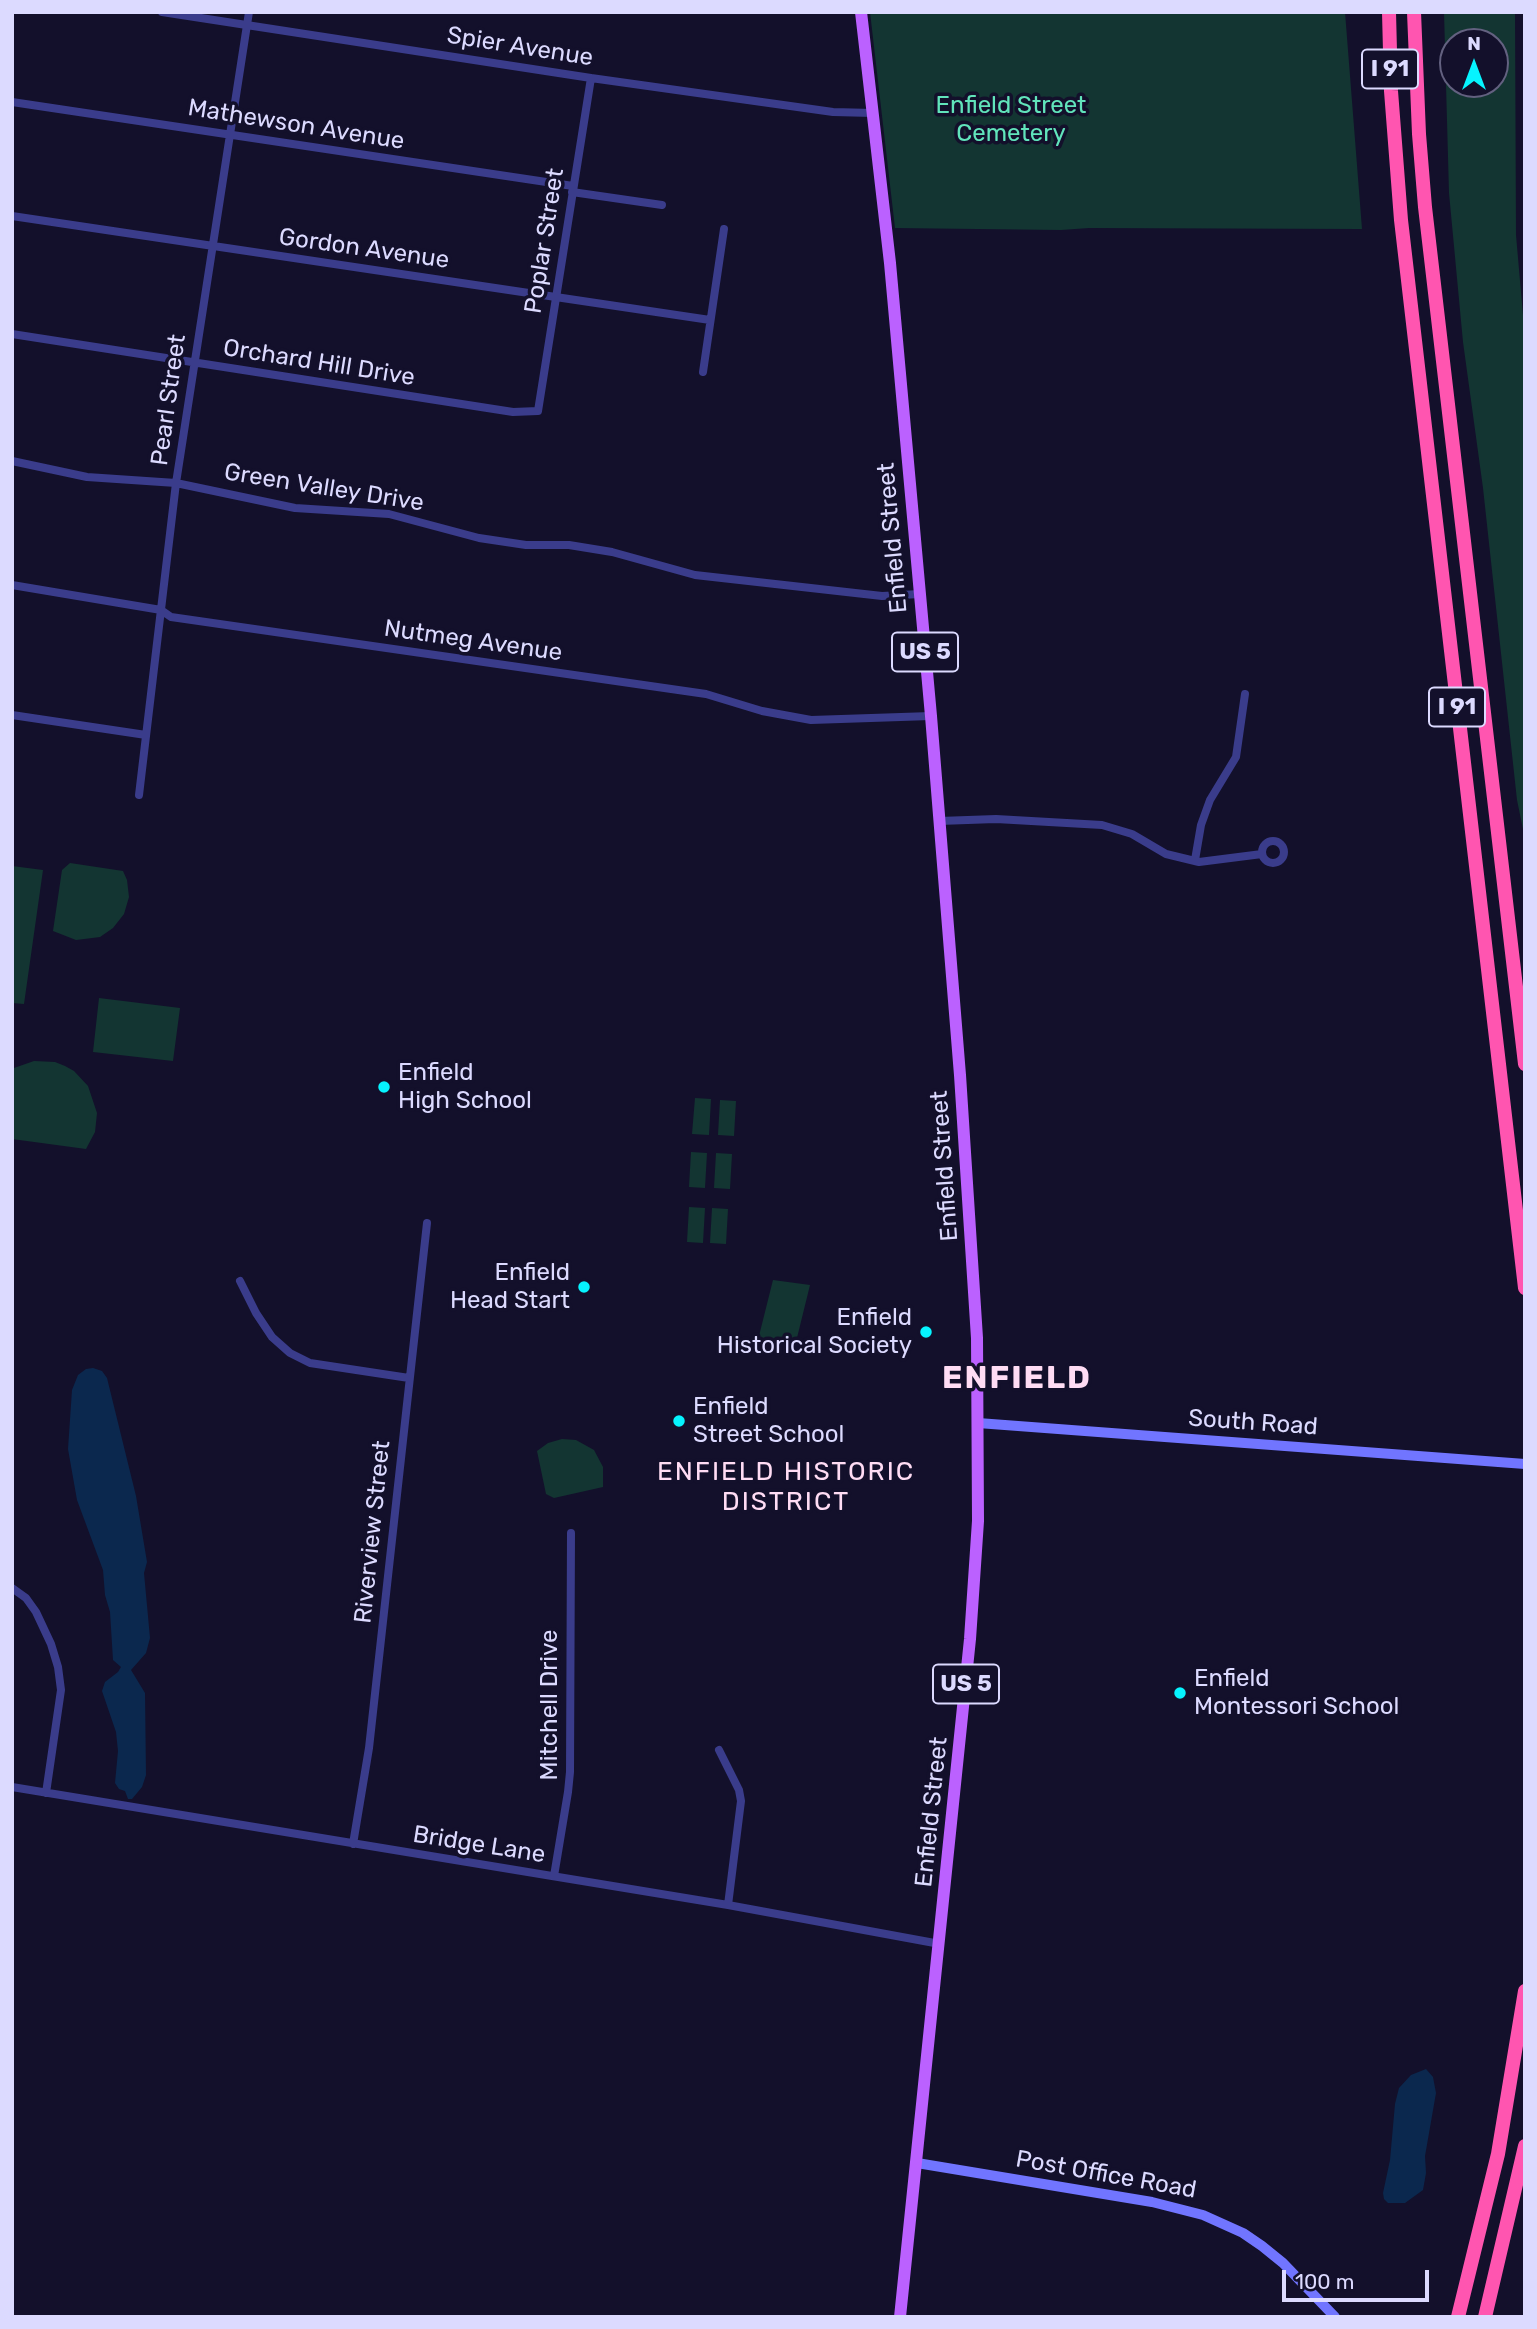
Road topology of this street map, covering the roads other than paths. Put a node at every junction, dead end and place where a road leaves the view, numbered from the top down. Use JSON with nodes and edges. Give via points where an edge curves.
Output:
{"nodes":[{"id":1,"x":162,"y":12,"type":"edge"},
{"id":2,"x":249,"y":12,"type":"edge"},
{"id":3,"x":862,"y":12,"type":"edge"},
{"id":4,"x":1389,"y":12,"type":"edge"},
{"id":5,"x":1414,"y":12,"type":"edge"},
{"id":6,"x":247,"y":25,"type":"junction"},
{"id":7,"x":591,"y":78,"type":"junction"},
{"id":8,"x":12,"y":103,"type":"edge"},
{"id":9,"x":873,"y":113,"type":"junction"},
{"id":10,"x":229,"y":135,"type":"junction"},
{"id":11,"x":572,"y":189,"type":"junction"},
{"id":12,"x":662,"y":205,"type":"dead end"},
{"id":13,"x":12,"y":216,"type":"edge"},
{"id":14,"x":724,"y":229,"type":"dead end"},
{"id":15,"x":212,"y":244,"type":"junction"},
{"id":16,"x":555,"y":297,"type":"junction"},
{"id":17,"x":710,"y":320,"type":"junction"},
{"id":18,"x":12,"y":334,"type":"edge"},
{"id":19,"x":194,"y":363,"type":"junction"},
{"id":20,"x":703,"y":372,"type":"dead end"},
{"id":21,"x":538,"y":411,"type":"joint"},
{"id":22,"x":12,"y":461,"type":"edge"},
{"id":23,"x":176,"y":483,"type":"junction"},
{"id":24,"x":12,"y":585,"type":"edge"},
{"id":25,"x":920,"y":594,"type":"junction"},
{"id":26,"x":161,"y":610,"type":"junction"},
{"id":27,"x":1245,"y":694,"type":"dead end"},
{"id":28,"x":12,"y":715,"type":"edge"},
{"id":29,"x":931,"y":716,"type":"junction"},
{"id":30,"x":146,"y":735,"type":"junction"},
{"id":31,"x":139,"y":795,"type":"dead end"},
{"id":32,"x":939,"y":821,"type":"junction"},
{"id":33,"x":1262,"y":854,"type":"dead end"},
{"id":34,"x":1195,"y":860,"type":"junction"},
{"id":35,"x":1525,"y":1064,"type":"edge"},
{"id":36,"x":427,"y":1223,"type":"dead end"},
{"id":37,"x":240,"y":1281,"type":"dead end"},
{"id":38,"x":1525,"y":1288,"type":"edge"},
{"id":39,"x":409,"y":1378,"type":"junction"},
{"id":40,"x":978,"y":1423,"type":"junction"},
{"id":41,"x":1525,"y":1464,"type":"edge"},
{"id":42,"x":571,"y":1533,"type":"dead end"},
{"id":43,"x":12,"y":1588,"type":"edge"},
{"id":44,"x":719,"y":1750,"type":"dead end"},
{"id":45,"x":12,"y":1787,"type":"edge"},
{"id":46,"x":46,"y":1793,"type":"junction"},
{"id":47,"x":353,"y":1844,"type":"junction"},
{"id":48,"x":554,"y":1876,"type":"junction"},
{"id":49,"x":728,"y":1905,"type":"junction"},
{"id":50,"x":940,"y":1944,"type":"junction"},
{"id":51,"x":1525,"y":1991,"type":"edge"},
{"id":52,"x":1525,"y":2146,"type":"edge"},
{"id":53,"x":917,"y":2163,"type":"junction"},
{"id":54,"x":900,"y":2317,"type":"edge"},
{"id":55,"x":1335,"y":2317,"type":"edge"},
{"id":56,"x":1458,"y":2317,"type":"edge"},
{"id":57,"x":1485,"y":2317,"type":"edge"}],
"edges":[{"from":1,"to":6,"type":"street","name":"Spier Avenue"},
{"from":2,"to":6,"type":"street","name":"Pearl Street"},
{"from":3,"to":9,"type":"main road","name":"Enfield Street","number":"US 5"},
{"from":4,"to":38,"type":"highway","number":"I 91","via":[[1402,229]]},
{"from":5,"to":35,"type":"highway","number":"I 91","via":[[1424,194]]},
{"from":6,"to":7,"type":"street","name":"Spier Avenue"},
{"from":6,"to":10,"type":"street","name":"Pearl Street"},
{"from":7,"to":9,"type":"street","name":"Spier Avenue","via":[[833,113]]},
{"from":7,"to":11,"type":"street","name":"Poplar Street"},
{"from":8,"to":10,"type":"street","name":"Mathewson Avenue"},
{"from":9,"to":25,"type":"main road","name":"Enfield Street","number":"US 5"},
{"from":10,"to":11,"type":"street","name":"Mathewson Avenue"},
{"from":10,"to":15,"type":"street","name":"Pearl Street"},
{"from":11,"to":12,"type":"street","name":"Mathewson Avenue"},
{"from":11,"to":16,"type":"street","name":"Poplar Street"},
{"from":13,"to":15,"type":"street","name":"Gordon Avenue"},
{"from":14,"to":17,"type":"street"},
{"from":15,"to":16,"type":"street","name":"Gordon Avenue"},
{"from":15,"to":19,"type":"street","name":"Pearl Street"},
{"from":16,"to":17,"type":"street","name":"Gordon Avenue"},
{"from":16,"to":21,"type":"street","name":"Poplar Street"},
{"from":17,"to":20,"type":"street"},
{"from":18,"to":19,"type":"street","name":"Orchard Hill Drive"},
{"from":19,"to":21,"type":"street","name":"Orchard Hill Drive","via":[[513,412]]},
{"from":19,"to":23,"type":"street","name":"Pearl Street"},
{"from":22,"to":23,"type":"street","name":"Green Valley Drive","via":[[88,477]]},
{"from":23,"to":25,"type":"street","name":"Green Valley Drive","via":[[295,508],[389,514],[491,540],[612,552],[695,575],[881,596]]},
{"from":23,"to":26,"type":"street","name":"Pearl Street"},
{"from":24,"to":26,"type":"street","name":"Nutmeg Avenue"},
{"from":25,"to":29,"type":"main road","name":"Enfield Street","number":"US 5"},
{"from":26,"to":29,"type":"street","name":"Nutmeg Avenue","via":[[172,617],[706,694],[811,720]]},
{"from":26,"to":30,"type":"street","name":"Pearl Street"},
{"from":27,"to":34,"type":"street","via":[[1236,757],[1210,800]]},
{"from":28,"to":30,"type":"street"},
{"from":29,"to":32,"type":"main road","name":"Enfield Street","number":"US 5"},
{"from":30,"to":31,"type":"street","name":"Pearl Street"},
{"from":32,"to":34,"type":"street","via":[[1102,825],[1132,834],[1166,854]]},
{"from":32,"to":40,"type":"main road","name":"Enfield Street","number":"US 5","via":[[975,1284]]},
{"from":33,"to":34,"type":"street"},
{"from":36,"to":39,"type":"street","name":"Riverview Street"},
{"from":37,"to":39,"type":"street","via":[[267,1329],[290,1353],[310,1363]]},
{"from":39,"to":47,"type":"street","name":"Riverview Street","via":[[368,1757]]},
{"from":40,"to":41,"type":"main road","name":"South Road"},
{"from":40,"to":50,"type":"main road","name":"Enfield Street","number":"US 5","via":[[978,1521],[970,1639]]},
{"from":42,"to":48,"type":"street","name":"Mitchell Drive","via":[[570,1772]]},
{"from":43,"to":46,"type":"street","via":[[36,1612],[58,1667],[61,1690]]},
{"from":44,"to":49,"type":"street","via":[[741,1801]]},
{"from":45,"to":46,"type":"street","name":"Bridge Lane"},
{"from":46,"to":47,"type":"street","name":"Bridge Lane"},
{"from":47,"to":48,"type":"street","name":"Bridge Lane"},
{"from":48,"to":49,"type":"street","name":"Bridge Lane"},
{"from":49,"to":50,"type":"street","name":"Bridge Lane"},
{"from":50,"to":53,"type":"main road","name":"Enfield Street","number":"US 5"},
{"from":51,"to":56,"type":"highway","via":[[1498,2154]]},
{"from":52,"to":57,"type":"highway"},
{"from":53,"to":54,"type":"main road","name":"Enfield Street","number":"US 5"},
{"from":53,"to":55,"type":"main road","name":"Post Office Road","via":[[1163,2204],[1203,2215],[1262,2246]]}]}
